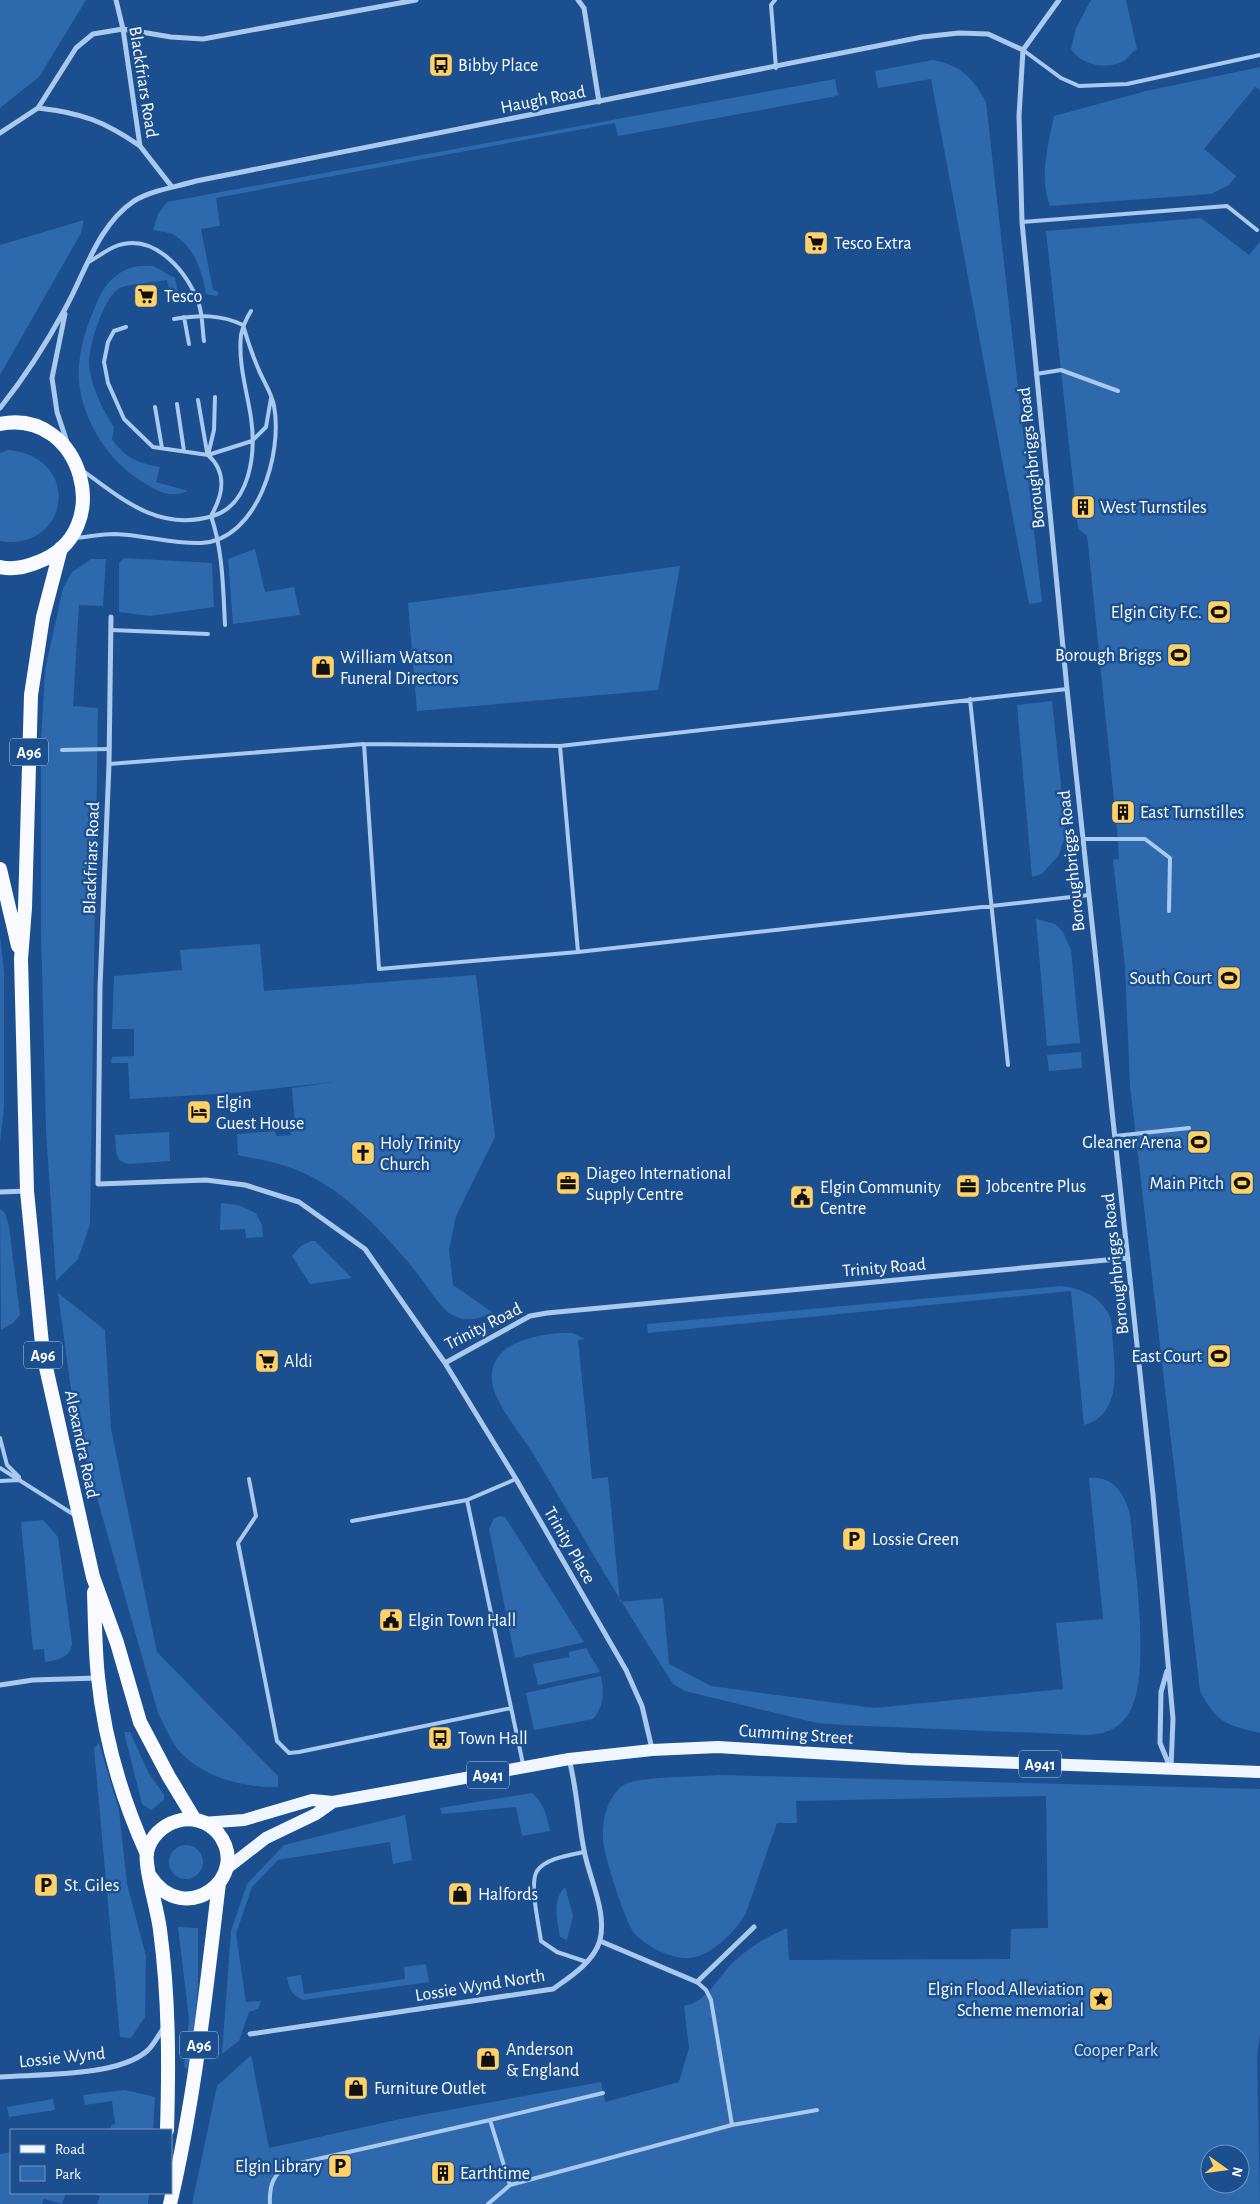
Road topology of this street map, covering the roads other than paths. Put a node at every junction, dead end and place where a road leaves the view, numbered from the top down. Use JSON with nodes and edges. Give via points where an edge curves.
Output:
{"nodes":[{"id":1,"x":116,"y":0,"type":"edge"},
{"id":2,"x":416,"y":0,"type":"edge"},
{"id":3,"x":578,"y":0,"type":"edge"},
{"id":4,"x":775,"y":0,"type":"edge"},
{"id":5,"x":1059,"y":0,"type":"edge"},
{"id":6,"x":123,"y":29,"type":"junction"},
{"id":7,"x":1023,"y":50,"type":"junction"},
{"id":8,"x":1260,"y":55,"type":"edge"},
{"id":9,"x":776,"y":68,"type":"junction"},
{"id":10,"x":599,"y":102,"type":"junction"},
{"id":11,"x":38,"y":108,"type":"junction"},
{"id":12,"x":0,"y":133,"type":"edge"},
{"id":13,"x":140,"y":146,"type":"junction"},
{"id":14,"x":172,"y":187,"type":"junction"},
{"id":15,"x":1022,"y":222,"type":"junction"},
{"id":16,"x":1257,"y":230,"type":"dead end"},
{"id":17,"x":87,"y":263,"type":"junction"},
{"id":18,"x":66,"y":309,"type":"junction"},
{"id":19,"x":251,"y":311,"type":"dead end"},
{"id":20,"x":200,"y":315,"type":"junction"},
{"id":21,"x":184,"y":317,"type":"junction"},
{"id":22,"x":174,"y":319,"type":"dead end"},
{"id":23,"x":243,"y":325,"type":"junction"},
{"id":24,"x":126,"y":327,"type":"dead end"},
{"id":25,"x":204,"y":341,"type":"dead end"},
{"id":26,"x":189,"y":344,"type":"dead end"},
{"id":27,"x":1036,"y":374,"type":"junction"},
{"id":28,"x":1118,"y":391,"type":"dead end"},
{"id":29,"x":215,"y":397,"type":"dead end"},
{"id":30,"x":271,"y":397,"type":"junction"},
{"id":31,"x":198,"y":400,"type":"dead end"},
{"id":32,"x":177,"y":404,"type":"dead end"},
{"id":33,"x":0,"y":408,"type":"edge"},
{"id":34,"x":154,"y":408,"type":"dead end"},
{"id":35,"x":0,"y":424,"type":"edge"},
{"id":36,"x":252,"y":441,"type":"junction"},
{"id":37,"x":162,"y":448,"type":"junction"},
{"id":38,"x":184,"y":451,"type":"junction"},
{"id":39,"x":208,"y":455,"type":"junction"},
{"id":40,"x":74,"y":461,"type":"junction"},
{"id":41,"x":210,"y":516,"type":"junction"},
{"id":42,"x":219,"y":539,"type":"junction"},
{"id":43,"x":66,"y":543,"type":"junction"},
{"id":44,"x":0,"y":567,"type":"edge"},
{"id":45,"x":111,"y":617,"type":"dead end"},
{"id":46,"x":225,"y":625,"type":"dead end"},
{"id":47,"x":111,"y":630,"type":"junction"},
{"id":48,"x":208,"y":634,"type":"dead end"},
{"id":49,"x":1067,"y":689,"type":"junction"},
{"id":50,"x":970,"y":699,"type":"junction"},
{"id":51,"x":364,"y":744,"type":"junction"},
{"id":52,"x":560,"y":746,"type":"junction"},
{"id":53,"x":109,"y":749,"type":"junction"},
{"id":54,"x":62,"y":750,"type":"dead end"},
{"id":55,"x":109,"y":764,"type":"junction"},
{"id":56,"x":1083,"y":840,"type":"junction"},
{"id":57,"x":0,"y":869,"type":"edge"},
{"id":58,"x":1088,"y":895,"type":"junction"},
{"id":59,"x":992,"y":905,"type":"junction"},
{"id":60,"x":1169,"y":910,"type":"dead end"},
{"id":61,"x":578,"y":952,"type":"junction"},
{"id":62,"x":21,"y":959,"type":"junction"},
{"id":63,"x":1008,"y":1065,"type":"dead end"},
{"id":64,"x":98,"y":1099,"type":"joint"},
{"id":65,"x":1189,"y":1128,"type":"dead end"},
{"id":66,"x":1115,"y":1136,"type":"junction"},
{"id":67,"x":27,"y":1191,"type":"junction"},
{"id":68,"x":0,"y":1192,"type":"edge"},
{"id":69,"x":1128,"y":1258,"type":"junction"},
{"id":70,"x":445,"y":1363,"type":"junction"},
{"id":71,"x":0,"y":1438,"type":"edge"},
{"id":72,"x":2,"y":1454,"type":"edge"},
{"id":73,"x":0,"y":1468,"type":"edge"},
{"id":74,"x":249,"y":1479,"type":"dead end"},
{"id":75,"x":516,"y":1479,"type":"junction"},
{"id":76,"x":22,"y":1480,"type":"junction"},
{"id":77,"x":0,"y":1481,"type":"edge"},
{"id":78,"x":466,"y":1500,"type":"junction"},
{"id":79,"x":78,"y":1517,"type":"junction"},
{"id":80,"x":352,"y":1521,"type":"dead end"},
{"id":81,"x":93,"y":1577,"type":"junction"},
{"id":82,"x":1167,"y":1669,"type":"junction"},
{"id":83,"x":98,"y":1678,"type":"junction"},
{"id":84,"x":0,"y":1685,"type":"edge"},
{"id":85,"x":511,"y":1708,"type":"junction"},
{"id":86,"x":652,"y":1750,"type":"junction"},
{"id":87,"x":569,"y":1760,"type":"junction"},
{"id":88,"x":524,"y":1768,"type":"junction"},
{"id":89,"x":1170,"y":1769,"type":"junction"},
{"id":90,"x":1260,"y":1772,"type":"edge"},
{"id":91,"x":333,"y":1802,"type":"junction"},
{"id":92,"x":199,"y":1821,"type":"junction"},
{"id":93,"x":584,"y":1852,"type":"junction"},
{"id":94,"x":147,"y":1854,"type":"junction"},
{"id":95,"x":226,"y":1869,"type":"junction"},
{"id":96,"x":150,"y":1876,"type":"junction"},
{"id":97,"x":219,"y":1883,"type":"junction"},
{"id":98,"x":754,"y":1927,"type":"dead end"},
{"id":99,"x":600,"y":1941,"type":"junction"},
{"id":100,"x":587,"y":1962,"type":"junction"},
{"id":101,"x":697,"y":1982,"type":"junction"},
{"id":102,"x":168,"y":2021,"type":"junction"},
{"id":103,"x":250,"y":2034,"type":"dead end"},
{"id":104,"x":0,"y":2076,"type":"edge"},
{"id":105,"x":603,"y":2093,"type":"dead end"},
{"id":106,"x":818,"y":2110,"type":"dead end"},
{"id":107,"x":490,"y":2120,"type":"junction"},
{"id":108,"x":732,"y":2125,"type":"junction"},
{"id":109,"x":167,"y":2129,"type":"edge"},
{"id":110,"x":510,"y":2185,"type":"junction"},
{"id":111,"x":170,"y":2204,"type":"edge"},
{"id":112,"x":270,"y":2204,"type":"edge"},
{"id":113,"x":488,"y":2204,"type":"edge"}],
"edges":[{"from":1,"to":6,"type":"street","name":"Blackfriars Road"},
{"from":2,"to":6,"type":"street","via":[[203,39]]},
{"from":3,"to":10,"type":"street","via":[[584,8]]},
{"from":4,"to":9,"type":"lane","via":[[770,5]]},
{"from":5,"to":7,"type":"street"},
{"from":6,"to":11,"type":"street","via":[[93,34],[76,48]]},
{"from":6,"to":13,"type":"street","name":"Blackfriars Road"},
{"from":7,"to":8,"type":"lane","via":[[1061,78],[1080,86],[1127,84]]},
{"from":7,"to":9,"type":"street","name":"Haugh Road","via":[[988,34],[959,33],[922,37]]},
{"from":7,"to":15,"type":"street","name":"Boroughbriggs Road","via":[[1019,116]]},
{"from":9,"to":10,"type":"street","name":"Haugh Road"},
{"from":10,"to":14,"type":"street","name":"Haugh Road"},
{"from":11,"to":12,"type":"street"},
{"from":11,"to":13,"type":"street","via":[[90,117]]},
{"from":13,"to":14,"type":"street","name":"Blackfriars Road"},
{"from":14,"to":17,"type":"street","name":"Haugh Road","via":[[145,196],[125,208],[96,245]]},
{"from":15,"to":16,"type":"lane","via":[[1227,206]]},
{"from":15,"to":27,"type":"street","name":"Boroughbriggs Road"},
{"from":17,"to":18,"type":"street","name":"Haugh Road"},
{"from":17,"to":20,"type":"lane","via":[[115,247],[130,244],[153,247],[184,276],[198,300]]},
{"from":18,"to":33,"type":"street","name":"Haugh Road","via":[[30,369]]},
{"from":18,"to":40,"type":"street","name":"Haugh Road","via":[[52,378],[57,412]]},
{"from":19,"to":23,"type":"lane"},
{"from":20,"to":21,"type":"lane"},
{"from":20,"to":23,"type":"lane","via":[[227,317]]},
{"from":20,"to":25,"type":"lane"},
{"from":21,"to":22,"type":"lane"},
{"from":21,"to":26,"type":"lane"},
{"from":23,"to":30,"type":"lane"},
{"from":23,"to":36,"type":"lane","via":[[242,372],[252,420]]},
{"from":24,"to":37,"type":"lane","via":[[114,331],[108,342],[104,362],[108,383],[124,419],[153,447]]},
{"from":27,"to":28,"type":"lane","via":[[1060,370]]},
{"from":27,"to":49,"type":"street","name":"Boroughbriggs Road"},
{"from":29,"to":39,"type":"lane","via":[[214,430]]},
{"from":30,"to":36,"type":"lane","via":[[266,427]]},
{"from":30,"to":42,"type":"lane","via":[[274,449],[265,484],[243,524]]},
{"from":31,"to":39,"type":"lane"},
{"from":32,"to":38,"type":"lane"},
{"from":34,"to":37,"type":"lane"},
{"from":35,"to":40,"type":"highway","name":"Alexandra Road","number":"A96","via":[[23,424],[42,430],[59,441]]},
{"from":36,"to":39,"type":"lane"},
{"from":36,"to":41,"type":"lane","via":[[248,476],[238,498],[221,513]]},
{"from":37,"to":38,"type":"lane"},
{"from":38,"to":39,"type":"lane"},
{"from":39,"to":41,"type":"lane","via":[[219,468],[222,484],[219,502]]},
{"from":40,"to":41,"type":"lane","via":[[138,509],[162,518],[191,520]]},
{"from":40,"to":43,"type":"highway","name":"Alexandra Road","number":"A96","via":[[82,478],[84,499],[80,520]]},
{"from":41,"to":42,"type":"lane"},
{"from":42,"to":43,"type":"lane","via":[[203,543],[174,542],[115,534]]},
{"from":42,"to":46,"type":"lane"},
{"from":43,"to":44,"type":"highway","via":[[44,560],[25,567]]},
{"from":43,"to":62,"type":"highway","name":"Alexandra Road","number":"A96","via":[[43,617],[31,694]]},
{"from":45,"to":47,"type":"street","name":"Blackfriars Road"},
{"from":47,"to":48,"type":"lane"},
{"from":47,"to":53,"type":"street","name":"Blackfriars Road"},
{"from":49,"to":50,"type":"lane"},
{"from":49,"to":56,"type":"street","name":"Boroughbriggs Road"},
{"from":50,"to":52,"type":"lane"},
{"from":50,"to":59,"type":"lane"},
{"from":51,"to":52,"type":"lane"},
{"from":51,"to":55,"type":"lane"},
{"from":51,"to":61,"type":"lane","via":[[378,969]]},
{"from":52,"to":61,"type":"lane"},
{"from":53,"to":54,"type":"lane"},
{"from":53,"to":55,"type":"street","name":"Blackfriars Road"},
{"from":55,"to":64,"type":"street","name":"Blackfriars Road"},
{"from":56,"to":58,"type":"street","name":"Boroughbriggs Road"},
{"from":56,"to":60,"type":"lane","via":[[1145,839],[1170,858]]},
{"from":57,"to":62,"type":"highway","name":"Alexandra Road","number":"A96"},
{"from":58,"to":59,"type":"lane"},
{"from":58,"to":66,"type":"street","name":"Boroughbriggs Road"},
{"from":59,"to":61,"type":"lane"},
{"from":59,"to":63,"type":"lane"},
{"from":62,"to":67,"type":"highway","name":"Alexandra Road","number":"A96"},
{"from":64,"to":70,"type":"street","name":"Trinity Road","via":[[98,1184],[206,1180],[245,1185],[299,1202],[365,1249]]},
{"from":65,"to":66,"type":"lane"},
{"from":66,"to":69,"type":"street","name":"Boroughbriggs Road"},
{"from":67,"to":68,"type":"street"},
{"from":67,"to":79,"type":"highway","name":"Alexandra Road","number":"A96","via":[[43,1354]]},
{"from":69,"to":70,"type":"street","name":"Trinity Road","via":[[547,1313],[530,1316]]},
{"from":69,"to":82,"type":"street","name":"Boroughbriggs Road"},
{"from":70,"to":75,"type":"street","name":"Trinity Place"},
{"from":71,"to":72,"type":"lane"},
{"from":72,"to":76,"type":"lane","via":[[7,1465]]},
{"from":73,"to":76,"type":"lane"},
{"from":74,"to":85,"type":"lane","via":[[256,1516],[238,1543],[277,1741],[282,1748],[289,1753],[299,1752]]},
{"from":75,"to":78,"type":"lane"},
{"from":75,"to":86,"type":"street","name":"Trinity Place","via":[[626,1670],[642,1706]]},
{"from":76,"to":77,"type":"lane"},
{"from":76,"to":79,"type":"lane"},
{"from":78,"to":80,"type":"lane"},
{"from":78,"to":85,"type":"lane"},
{"from":79,"to":81,"type":"highway","name":"Alexandra Road","number":"A96"},
{"from":81,"to":83,"type":"highway","name":"Alexandra Road","number":"A96"},
{"from":81,"to":92,"type":"highway","name":"Alexandra Road","number":"A96","via":[[140,1722],[169,1777]]},
{"from":82,"to":89,"type":"street","name":"Boroughbriggs Road","via":[[1173,1718]]},
{"from":82,"to":89,"type":"street","name":"Boroughbriggs Road","via":[[1161,1692],[1160,1742]]},
{"from":83,"to":84,"type":"street","via":[[33,1680]]},
{"from":83,"to":94,"type":"highway","name":"Alexandra Road","number":"A96","via":[[110,1742],[131,1819]]},
{"from":85,"to":88,"type":"lane"},
{"from":86,"to":87,"type":"main road","name":"Cumming Street","number":"A941"},
{"from":86,"to":89,"type":"main road","name":"Cumming Street","number":"A941","via":[[718,1747],[910,1759]]},
{"from":87,"to":88,"type":"main road","name":"Cumming Street","number":"A941"},
{"from":87,"to":93,"type":"street","name":"Lossie Wynd North"},
{"from":88,"to":91,"type":"main road","name":"Cumming Street","number":"A941"},
{"from":89,"to":90,"type":"main road","name":"Cumming Street","number":"A941"},
{"from":91,"to":92,"type":"main road","name":"Cumming Street","number":"A941","via":[[312,1800],[244,1820]]},
{"from":91,"to":95,"type":"main road","name":"Cumming Street","number":"A941","via":[[316,1814],[266,1838]]},
{"from":92,"to":94,"type":"highway","via":[[176,1821],[158,1830],[150,1841]]},
{"from":92,"to":95,"type":"highway","number":"A96","via":[[217,1833],[224,1844]]},
{"from":93,"to":99,"type":"street","name":"Lossie Wynd North","via":[[601,1914]]},
{"from":93,"to":100,"type":"lane","via":[[554,1859],[538,1870],[533,1882],[541,1941],[557,1952]]},
{"from":94,"to":96,"type":"highway","number":"A96"},
{"from":95,"to":97,"type":"highway","number":"A96"},
{"from":96,"to":97,"type":"highway","number":"A96","via":[[166,1893],[182,1899],[200,1897]]},
{"from":96,"to":102,"type":"highway","number":"A96","via":[[160,1929]]},
{"from":97,"to":111,"type":"highway","number":"A96","via":[[196,2070]]},
{"from":98,"to":101,"type":"street"},
{"from":99,"to":100,"type":"street","name":"Lossie Wynd North"},
{"from":99,"to":101,"type":"street"},
{"from":100,"to":103,"type":"street","name":"Lossie Wynd North","via":[[552,1989]]},
{"from":101,"to":108,"type":"lane","via":[[711,2000]]},
{"from":102,"to":104,"type":"street","name":"Lossie Wynd","via":[[148,2050],[132,2061],[102,2070]]},
{"from":102,"to":109,"type":"highway","number":"A96"},
{"from":105,"to":107,"type":"lane"},
{"from":106,"to":108,"type":"lane"},
{"from":107,"to":110,"type":"lane"},
{"from":107,"to":112,"type":"lane","via":[[291,2165],[275,2177],[269,2192]]},
{"from":108,"to":110,"type":"lane"},
{"from":110,"to":113,"type":"lane"}]}
